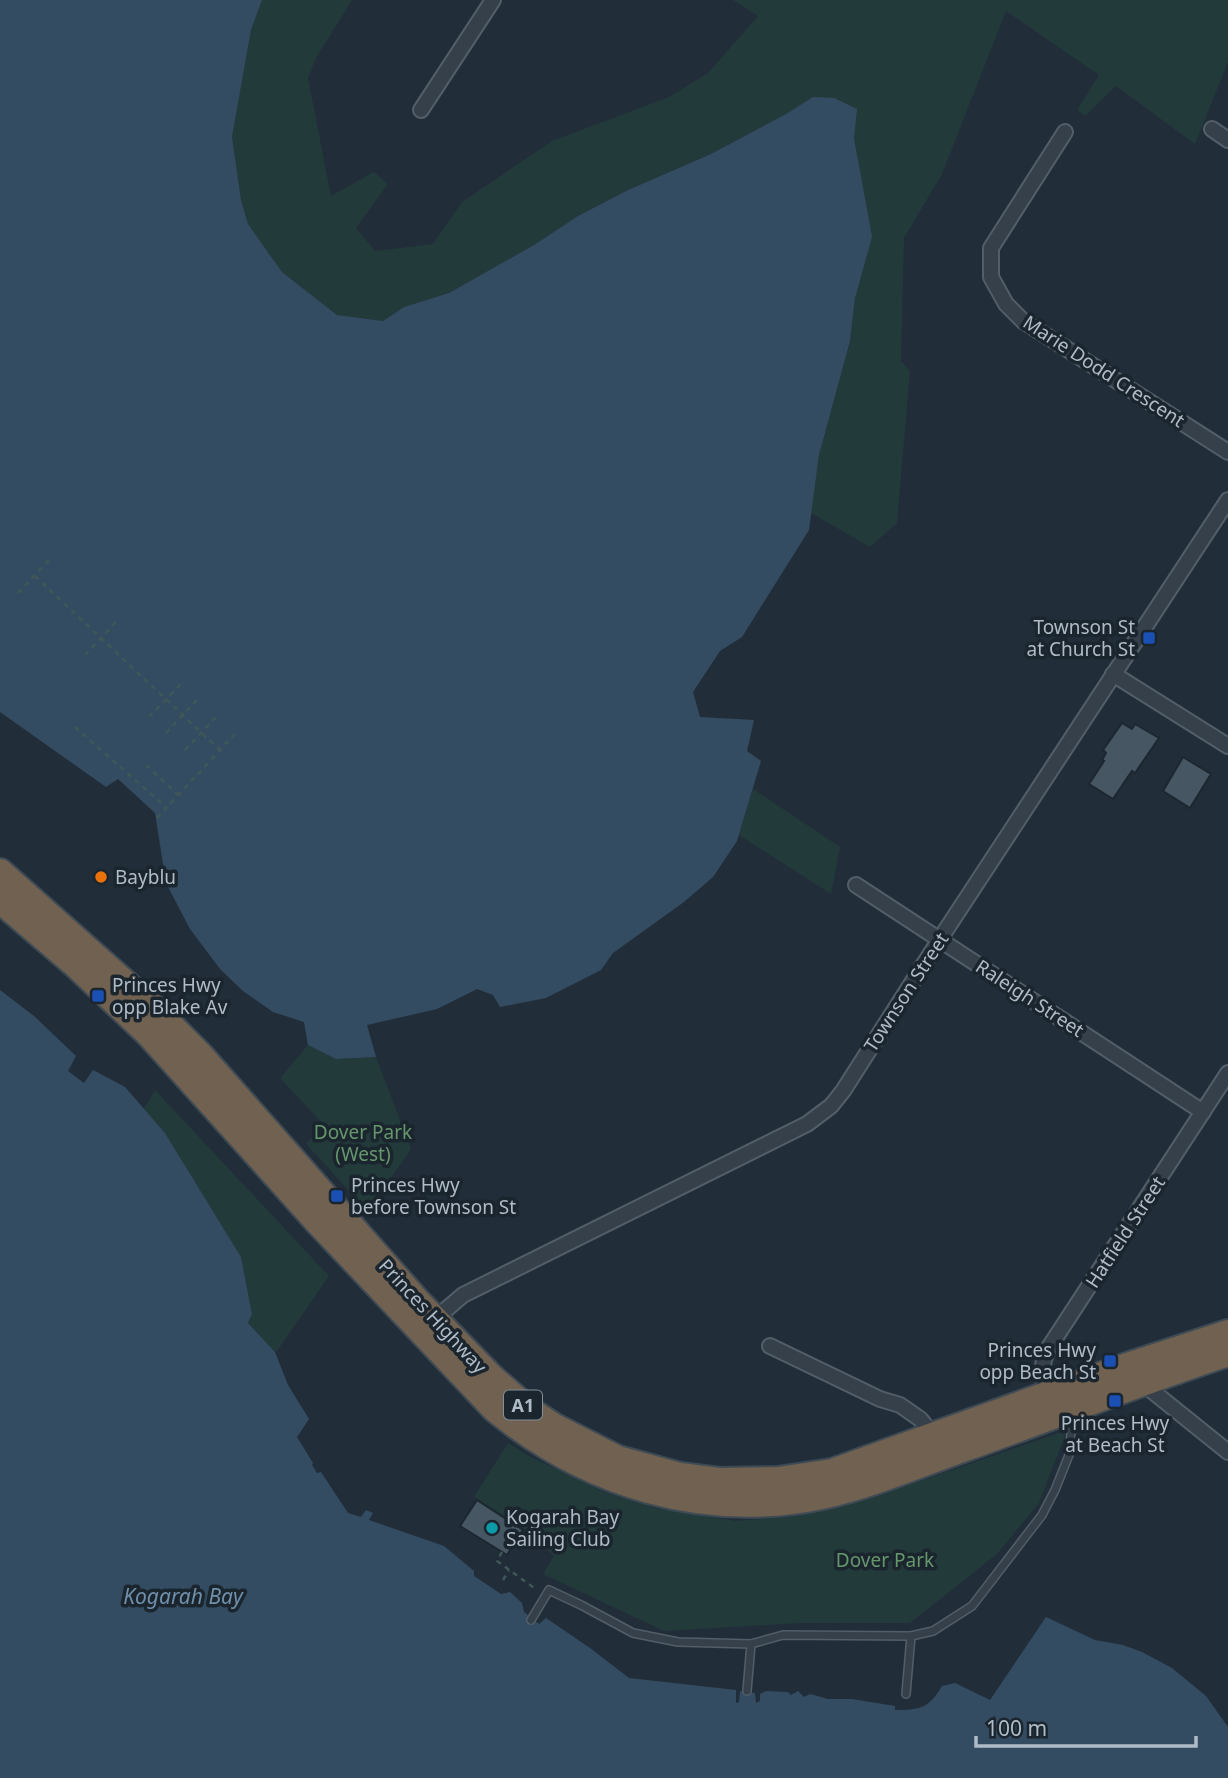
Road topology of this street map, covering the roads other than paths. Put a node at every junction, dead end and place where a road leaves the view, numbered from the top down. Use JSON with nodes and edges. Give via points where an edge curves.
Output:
{"nodes":[{"id":1,"x":493,"y":0,"type":"edge"},
{"id":2,"x":421,"y":110,"type":"dead end"},
{"id":3,"x":1212,"y":129,"type":"dead end"},
{"id":4,"x":1065,"y":132,"type":"dead end"},
{"id":5,"x":1228,"y":140,"type":"edge"},
{"id":6,"x":1228,"y":452,"type":"edge"},
{"id":7,"x":1228,"y":500,"type":"edge"},
{"id":8,"x":1113,"y":674,"type":"junction"},
{"id":9,"x":1228,"y":746,"type":"edge"},
{"id":10,"x":0,"y":872,"type":"edge"},
{"id":11,"x":856,"y":884,"type":"dead end"},
{"id":12,"x":0,"y":900,"type":"edge"},
{"id":13,"x":940,"y":939,"type":"junction"},
{"id":14,"x":1228,"y":1073,"type":"edge"},
{"id":15,"x":1203,"y":1112,"type":"junction"},
{"id":16,"x":435,"y":1319,"type":"junction"},
{"id":17,"x":1228,"y":1333,"type":"edge"},
{"id":18,"x":770,"y":1346,"type":"dead end"},
{"id":19,"x":1228,"y":1353,"type":"edge"},
{"id":20,"x":1140,"y":1382,"type":"junction"},
{"id":21,"x":1056,"y":1404,"type":"junction"},
{"id":22,"x":934,"y":1436,"type":"junction"},
{"id":23,"x":1228,"y":1452,"type":"edge"},
{"id":24,"x":531,"y":1620,"type":"dead end"},
{"id":25,"x":911,"y":1636,"type":"junction"},
{"id":26,"x":751,"y":1644,"type":"junction"},
{"id":27,"x":747,"y":1691,"type":"dead end"},
{"id":28,"x":906,"y":1694,"type":"dead end"}],
"edges":[{"from":1,"to":2,"type":"street"},
{"from":3,"to":5,"type":"street"},
{"from":4,"to":6,"type":"street","name":"Marie Dodd Crescent","via":[[992,248],[991,277],[1006,304],[1023,321]]},
{"from":7,"to":8,"type":"street","name":"Townson Street"},
{"from":8,"to":9,"type":"street"},
{"from":8,"to":13,"type":"street","name":"Townson Street"},
{"from":10,"to":16,"type":"highway","name":"Princes Highway","number":"A1","via":[[153,1007]]},
{"from":11,"to":13,"type":"street","name":"Raleigh Street"},
{"from":12,"to":21,"type":"highway","name":"Princes Highway","number":"A1","via":[[149,1034],[495,1409],[581,1466],[683,1499],[792,1501],[879,1479]]},
{"from":13,"to":15,"type":"street","name":"Raleigh Street"},
{"from":13,"to":16,"type":"street","name":"Townson Street","via":[[843,1091],[819,1116],[463,1295]]},
{"from":14,"to":15,"type":"street","name":"Hatfield Street"},
{"from":15,"to":21,"type":"street","name":"Hatfield Street","via":[[1048,1349],[1041,1372]]},
{"from":16,"to":22,"type":"highway","name":"Princes Highway","number":"A1","via":[[509,1394],[553,1426],[618,1459],[680,1476],[749,1482],[805,1477]]},
{"from":17,"to":21,"type":"highway","name":"Princes Highway","number":"A1","via":[[1130,1365]]},
{"from":18,"to":22,"type":"street","via":[[900,1405]]},
{"from":19,"to":20,"type":"highway","name":"Princes Highway","number":"A1"},
{"from":20,"to":21,"type":"highway","name":"Princes Highway","number":"A1"},
{"from":20,"to":23,"type":"street"},
{"from":21,"to":22,"type":"highway","name":"Princes Highway","number":"A1"},
{"from":21,"to":25,"type":"lane","via":[[1071,1433],[1069,1455],[1042,1515],[966,1612],[937,1629]]},
{"from":24,"to":26,"type":"lane","via":[[549,1590],[634,1633],[678,1642]]},
{"from":25,"to":26,"type":"lane","via":[[783,1634]]},
{"from":25,"to":28,"type":"lane"},
{"from":26,"to":27,"type":"lane"}]}
